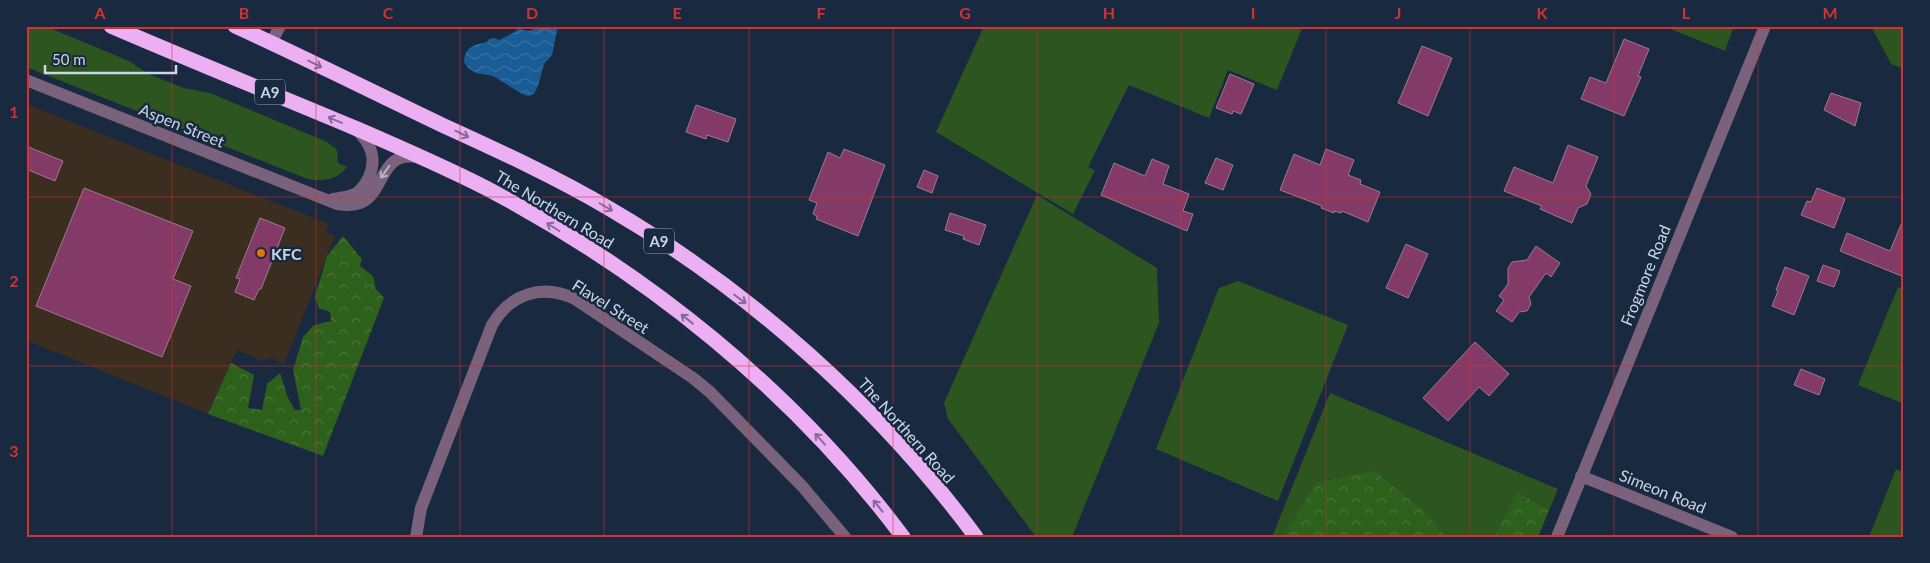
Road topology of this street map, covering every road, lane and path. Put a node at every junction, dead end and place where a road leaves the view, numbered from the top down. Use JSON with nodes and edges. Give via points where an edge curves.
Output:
{"nodes":[{"id":1,"x":111,"y":26,"type":"edge"},
{"id":2,"x":236,"y":26,"type":"edge"},
{"id":3,"x":280,"y":26,"type":"edge"},
{"id":4,"x":1765,"y":26,"type":"edge"},
{"id":5,"x":271,"y":43,"type":"junction"},
{"id":6,"x":26,"y":80,"type":"edge"},
{"id":7,"x":354,"y":128,"type":"junction"},
{"id":8,"x":428,"y":160,"type":"junction"},
{"id":9,"x":326,"y":200,"type":"junction"},
{"id":10,"x":1581,"y":476,"type":"junction"},
{"id":11,"x":416,"y":537,"type":"edge"},
{"id":12,"x":844,"y":537,"type":"edge"},
{"id":13,"x":903,"y":537,"type":"edge"},
{"id":14,"x":976,"y":537,"type":"edge"},
{"id":15,"x":1557,"y":537,"type":"edge"},
{"id":16,"x":1732,"y":537,"type":"edge"}],
"edges":[{"from":7,"to":1,"type":"highway","name":"The Northern Road","number":"A9","one_way":true},
{"from":2,"to":5,"type":"highway","name":"The Northern Road","number":"A9"},
{"from":3,"to":5,"type":"street"},
{"from":4,"to":10,"type":"street","name":"Frogmore Road"},
{"from":5,"to":14,"type":"highway","name":"The Northern Road","number":"A9","one_way":true,"via":[[571,188],[610,209],[704,272],[828,370],[900,443]]},
{"from":6,"to":9,"type":"street","name":"Aspen Street"},
{"from":7,"to":8,"type":"highway","name":"The Northern Road","number":"A9"},
{"from":7,"to":9,"type":"street","via":[[367,140],[371,150],[373,160],[366,184],[348,197]]},
{"from":8,"to":9,"type":"street","name":"Aspen Street","one_way":true,"via":[[415,157],[398,159],[383,174],[370,197],[361,203],[337,204]]},
{"from":13,"to":8,"type":"highway","name":"The Northern Road","number":"A9","one_way":true,"via":[[803,419],[704,333],[605,259],[487,188]]},
{"from":10,"to":15,"type":"street","name":"Frogmore Road"},
{"from":10,"to":16,"type":"street","name":"Simeon Road"},
{"from":11,"to":12,"type":"street","name":"Flavel Street","via":[[420,508],[492,325],[511,302],[528,294],[546,291],[575,299],[710,392],[802,486]]}]}
